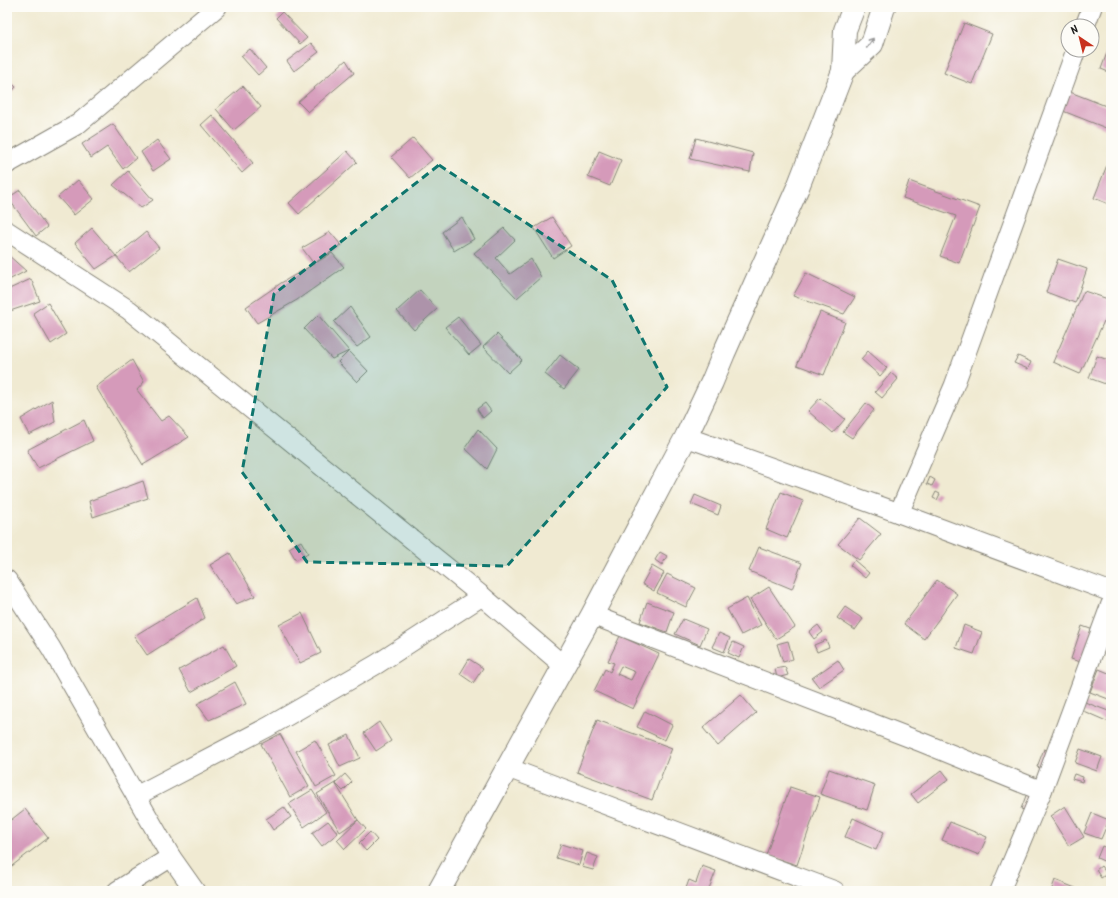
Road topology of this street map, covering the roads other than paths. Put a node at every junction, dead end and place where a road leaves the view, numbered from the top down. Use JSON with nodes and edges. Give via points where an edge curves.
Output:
{"nodes":[{"id":1,"x":218,"y":7,"type":"edge"},
{"id":2,"x":854,"y":7,"type":"edge"},
{"id":3,"x":884,"y":7,"type":"edge"},
{"id":4,"x":1092,"y":7,"type":"edge"},
{"id":5,"x":1088,"y":18,"type":"edge"},
{"id":6,"x":1073,"y":58,"type":"edge"},
{"id":7,"x":843,"y":71,"type":"junction"},
{"id":8,"x":7,"y":164,"type":"edge"},
{"id":9,"x":7,"y":231,"type":"edge"},
{"id":10,"x":686,"y":437,"type":"junction"},
{"id":11,"x":900,"y":513,"type":"junction"},
{"id":12,"x":7,"y":580,"type":"edge"},
{"id":13,"x":1111,"y":592,"type":"edge"},
{"id":14,"x":482,"y":596,"type":"junction"},
{"id":15,"x":1111,"y":604,"type":"edge"},
{"id":16,"x":592,"y":615,"type":"junction"},
{"id":17,"x":564,"y":666,"type":"junction"},
{"id":18,"x":508,"y":768,"type":"junction"},
{"id":19,"x":1042,"y":791,"type":"junction"},
{"id":20,"x":136,"y":796,"type":"junction"},
{"id":21,"x":171,"y":857,"type":"junction"},
{"id":22,"x":117,"y":891,"type":"edge"},
{"id":23,"x":195,"y":891,"type":"edge"},
{"id":24,"x":439,"y":891,"type":"edge"},
{"id":25,"x":835,"y":891,"type":"edge"},
{"id":26,"x":1000,"y":891,"type":"edge"}],
"edges":[{"from":1,"to":8,"type":"street","via":[[78,124]]},
{"from":2,"to":7,"type":"main road","via":[[845,30]]},
{"from":7,"to":3,"type":"main road","one_way":true,"via":[[872,44]]},
{"from":4,"to":5,"type":"street"},
{"from":6,"to":11,"type":"street","via":[[954,386]]},
{"from":7,"to":10,"type":"main road","via":[[798,188]]},
{"from":9,"to":14,"type":"street","via":[[129,310]]},
{"from":10,"to":11,"type":"street"},
{"from":10,"to":16,"type":"main road"},
{"from":11,"to":13,"type":"street"},
{"from":12,"to":20,"type":"street","via":[[51,648]]},
{"from":14,"to":17,"type":"street"},
{"from":14,"to":20,"type":"street","via":[[377,664],[268,727]]},
{"from":15,"to":19,"type":"street"},
{"from":16,"to":17,"type":"main road"},
{"from":16,"to":19,"type":"street"},
{"from":17,"to":18,"type":"main road"},
{"from":18,"to":24,"type":"main road"},
{"from":18,"to":25,"type":"street"},
{"from":19,"to":26,"type":"street"},
{"from":20,"to":21,"type":"street"},
{"from":21,"to":22,"type":"street"},
{"from":21,"to":23,"type":"street"}]}
